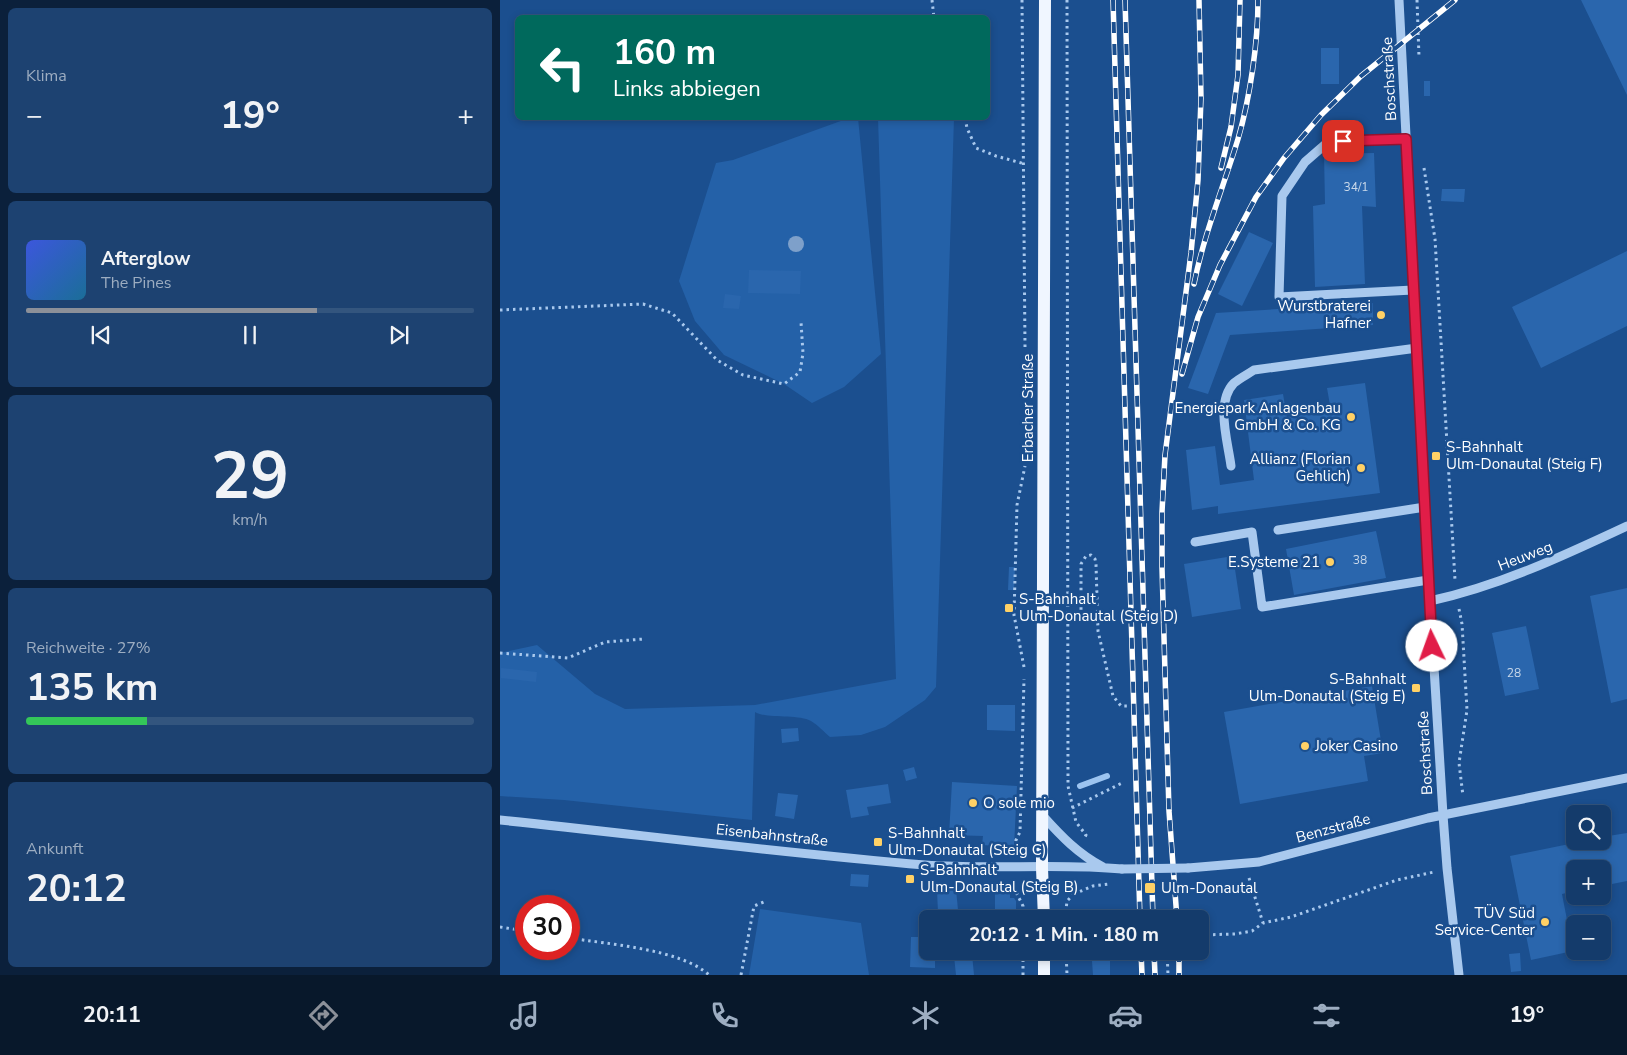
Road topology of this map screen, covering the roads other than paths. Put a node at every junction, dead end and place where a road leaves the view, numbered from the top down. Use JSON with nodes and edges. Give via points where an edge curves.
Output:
{"nodes":[{"id":1,"x":1046,"y":0,"type":"edge"},
{"id":2,"x":1399,"y":0,"type":"edge"},
{"id":3,"x":1406,"y":139,"type":"junction"},
{"id":4,"x":1414,"y":290,"type":"junction"},
{"id":5,"x":1417,"y":348,"type":"junction"},
{"id":6,"x":1231,"y":466,"type":"dead end"},
{"id":7,"x":1425,"y":507,"type":"junction"},
{"id":8,"x":1627,"y":526,"type":"edge"},
{"id":9,"x":1278,"y":530,"type":"dead end"},
{"id":10,"x":1195,"y":542,"type":"dead end"},
{"id":11,"x":1428,"y":580,"type":"junction"},
{"id":12,"x":1430,"y":601,"type":"junction"},
{"id":13,"x":1627,"y":778,"type":"edge"},
{"id":14,"x":1443,"y":815,"type":"junction"},
{"id":15,"x":1043,"y":816,"type":"junction"},
{"id":16,"x":500,"y":820,"type":"edge"},
{"id":17,"x":1042,"y":868,"type":"junction"},
{"id":18,"x":1105,"y":868,"type":"junction"},
{"id":19,"x":1044,"y":910,"type":"edge"},
{"id":20,"x":1044,"y":960,"type":"edge"},
{"id":21,"x":1044,"y":975,"type":"edge"},
{"id":22,"x":1459,"y":975,"type":"edge"}],
"edges":[{"from":1,"to":15,"type":"main road","name":"Erbacher Straße"},
{"from":2,"to":3,"type":"street","name":"Boschstraße"},
{"from":3,"to":4,"type":"street","name":"Boschstraße"},
{"from":3,"to":4,"type":"street","via":[[1328,142],[1305,162],[1282,196],[1279,297]]},
{"from":4,"to":5,"type":"street","name":"Boschstraße"},
{"from":5,"to":6,"type":"street","via":[[1254,370],[1234,384],[1223,409]]},
{"from":5,"to":7,"type":"street","name":"Boschstraße"},
{"from":7,"to":9,"type":"street"},
{"from":7,"to":11,"type":"street","name":"Boschstraße"},
{"from":8,"to":12,"type":"street","name":"Heuweg","via":[[1517,575]]},
{"from":10,"to":11,"type":"street","via":[[1252,532],[1262,606]]},
{"from":11,"to":12,"type":"street","name":"Boschstraße"},
{"from":12,"to":14,"type":"street","name":"Boschstraße"},
{"from":13,"to":14,"type":"street","name":"Benzstraße"},
{"from":14,"to":18,"type":"street","name":"Benzstraße","bridge":true,"via":[[1259,862],[1188,868]]},
{"from":14,"to":22,"type":"street","name":"Boschstraße"},
{"from":15,"to":17,"type":"main road","name":"Erbacher Straße"},
{"from":15,"to":18,"type":"street","via":[[1075,849]]},
{"from":16,"to":17,"type":"street","name":"Eisenbahnstraße","via":[[908,863]]},
{"from":17,"to":18,"type":"street","name":"Benzstraße"},
{"from":17,"to":19,"type":"main road","name":"Erbacher Straße"},
{"from":20,"to":21,"type":"main road"}]}
